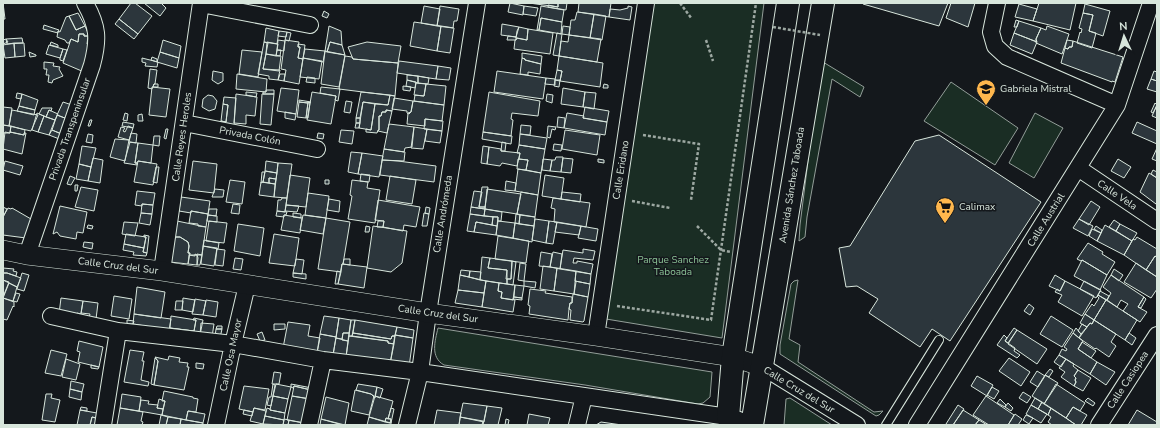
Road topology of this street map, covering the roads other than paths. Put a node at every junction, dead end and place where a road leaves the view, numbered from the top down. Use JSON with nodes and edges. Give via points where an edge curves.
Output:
{"nodes":[{"id":1,"x":85,"y":3,"type":"edge"},
{"id":2,"x":477,"y":3,"type":"edge"},
{"id":3,"x":646,"y":3,"type":"edge"},
{"id":4,"x":788,"y":3,"type":"edge"},
{"id":5,"x":823,"y":3,"type":"edge"},
{"id":6,"x":997,"y":3,"type":"edge"},
{"id":7,"x":1151,"y":3,"type":"edge"},
{"id":8,"x":201,"y":4,"type":"edge"},
{"id":9,"x":310,"y":25,"type":"dead end"},
{"id":10,"x":1117,"y":105,"type":"junction"},
{"id":11,"x":184,"y":123,"type":"junction"},
{"id":12,"x":316,"y":149,"type":"dead end"},
{"id":13,"x":1078,"y":168,"type":"junction"},
{"id":14,"x":1157,"y":221,"type":"edge"},
{"id":15,"x":3,"y":250,"type":"edge"},
{"id":16,"x":27,"y":255,"type":"junction"},
{"id":17,"x":162,"y":271,"type":"junction"},
{"id":18,"x":247,"y":285,"type":"junction"},
{"id":19,"x":428,"y":313,"type":"junction"},
{"id":20,"x":51,"y":316,"type":"dead end"},
{"id":21,"x":118,"y":331,"type":"junction"},
{"id":22,"x":1157,"y":335,"type":"edge"},
{"id":23,"x":596,"y":336,"type":"junction"},
{"id":24,"x":939,"y":340,"type":"dead end"},
{"id":25,"x":233,"y":344,"type":"junction"},
{"id":26,"x":733,"y":357,"type":"junction"},
{"id":27,"x":324,"y":360,"type":"junction"},
{"id":28,"x":763,"y":367,"type":"junction"},
{"id":29,"x":420,"y":372,"type":"junction"},
{"id":30,"x":584,"y":396,"type":"junction"},
{"id":31,"x":730,"y":421,"type":"edge"},
{"id":32,"x":104,"y":425,"type":"edge"},
{"id":33,"x":216,"y":425,"type":"edge"},
{"id":34,"x":309,"y":425,"type":"edge"},
{"id":35,"x":407,"y":425,"type":"edge"},
{"id":36,"x":577,"y":425,"type":"edge"},
{"id":37,"x":753,"y":425,"type":"edge"},
{"id":38,"x":857,"y":425,"type":"edge"},
{"id":39,"x":886,"y":425,"type":"edge"},
{"id":40,"x":917,"y":425,"type":"edge"},
{"id":41,"x":1099,"y":425,"type":"edge"}],
"edges":[{"from":1,"to":16,"type":"street","name":"Privada Transpeninsular","via":[[96,30],[97,47]]},
{"from":2,"to":19,"type":"street","name":"Calle Andrómeda"},
{"from":3,"to":23,"type":"street","name":"Calle Eridano"},
{"from":4,"to":26,"type":"main road"},
{"from":5,"to":28,"type":"main road","name":"Avenida Sánchez Taboada"},
{"from":6,"to":10,"type":"street","via":[[991,32],[995,46],[1007,56]]},
{"from":7,"to":10,"type":"street","name":"Calle Austrial"},
{"from":8,"to":9,"type":"street"},
{"from":8,"to":11,"type":"street","name":"Calle Reyes Heroles"},
{"from":10,"to":13,"type":"street","name":"Calle Austrial"},
{"from":11,"to":12,"type":"street","name":"Privada Colón"},
{"from":11,"to":17,"type":"street","name":"Calle Reyes Heroles"},
{"from":13,"to":14,"type":"street","name":"Calle Vela"},
{"from":13,"to":40,"type":"street","name":"Calle Austrial"},
{"from":15,"to":16,"type":"street","name":"Calle Cruz del Sur"},
{"from":16,"to":17,"type":"street","name":"Calle Cruz del Sur"},
{"from":17,"to":18,"type":"street","name":"Calle Cruz del Sur"},
{"from":18,"to":19,"type":"street","name":"Calle Cruz del Sur"},
{"from":18,"to":25,"type":"street","name":"Calle Osa Mayor"},
{"from":19,"to":23,"type":"street","name":"Calle Cruz del Sur"},
{"from":19,"to":29,"type":"street","name":"Calle Andrómeda"},
{"from":20,"to":21,"type":"street"},
{"from":21,"to":25,"type":"street"},
{"from":21,"to":32,"type":"street"},
{"from":22,"to":41,"type":"street","name":"Calle Casiopea"},
{"from":23,"to":26,"type":"street","name":"Calle Cruz del Sur"},
{"from":24,"to":39,"type":"lane"},
{"from":25,"to":27,"type":"street"},
{"from":25,"to":33,"type":"street","name":"Calle Osa Mayor"},
{"from":26,"to":28,"type":"street","name":"Calle Cruz del Sur"},
{"from":26,"to":31,"type":"main road"},
{"from":27,"to":29,"type":"street"},
{"from":27,"to":34,"type":"street"},
{"from":28,"to":37,"type":"main road","name":"Avenida Sánchez Taboada"},
{"from":28,"to":38,"type":"street","name":"Calle Cruz del Sur"},
{"from":29,"to":30,"type":"street"},
{"from":29,"to":35,"type":"street","name":"Calle Andrómeda"},
{"from":30,"to":31,"type":"street"},
{"from":30,"to":36,"type":"street"},
{"from":31,"to":37,"type":"street"}]}
